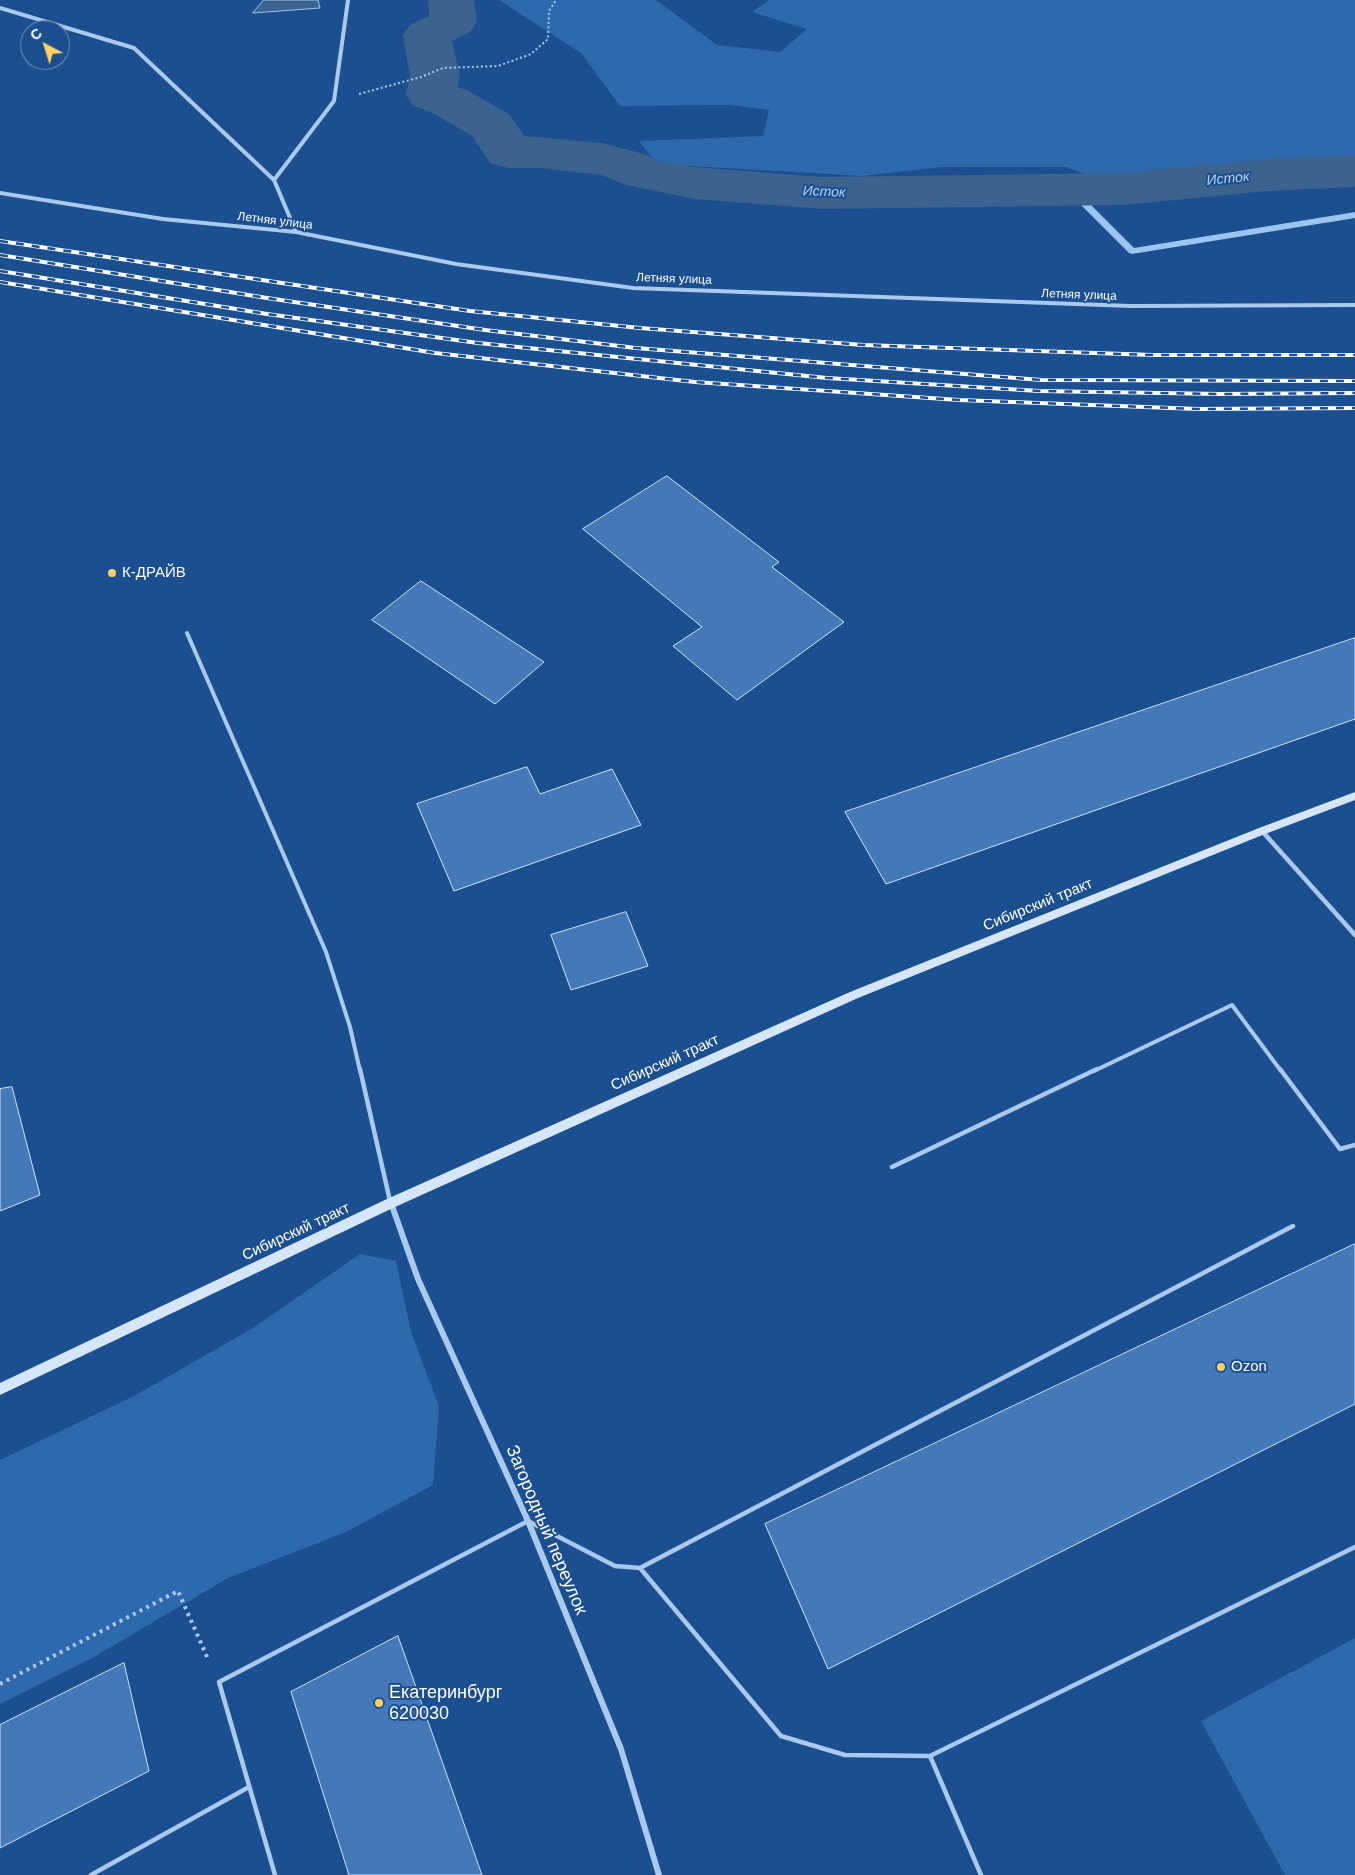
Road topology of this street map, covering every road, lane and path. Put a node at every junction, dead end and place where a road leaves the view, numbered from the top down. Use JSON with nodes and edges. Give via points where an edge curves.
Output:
{"nodes":[{"id":1,"x":348,"y":0,"type":"edge"},
{"id":2,"x":556,"y":0,"type":"edge"},
{"id":3,"x":0,"y":8,"type":"edge"},
{"id":4,"x":334,"y":101,"type":"junction"},
{"id":5,"x":274,"y":180,"type":"junction"},
{"id":6,"x":0,"y":193,"type":"edge"},
{"id":7,"x":296,"y":232,"type":"junction"},
{"id":8,"x":1355,"y":305,"type":"edge"},
{"id":9,"x":187,"y":633,"type":"dead end"},
{"id":10,"x":1355,"y":796,"type":"edge"},
{"id":11,"x":1262,"y":830,"type":"junction"},
{"id":12,"x":1355,"y":935,"type":"edge"},
{"id":13,"x":1355,"y":1145,"type":"edge"},
{"id":14,"x":892,"y":1167,"type":"dead end"},
{"id":15,"x":391,"y":1203,"type":"junction"},
{"id":16,"x":1293,"y":1226,"type":"dead end"},
{"id":17,"x":0,"y":1389,"type":"edge"},
{"id":18,"x":528,"y":1521,"type":"junction"},
{"id":19,"x":1355,"y":1547,"type":"edge"},
{"id":20,"x":640,"y":1568,"type":"junction"},
{"id":21,"x":219,"y":1682,"type":"junction"},
{"id":22,"x":0,"y":1684,"type":"edge"},
{"id":23,"x":930,"y":1756,"type":"junction"},
{"id":24,"x":249,"y":1787,"type":"junction"},
{"id":25,"x":91,"y":1875,"type":"edge"},
{"id":26,"x":275,"y":1875,"type":"edge"},
{"id":27,"x":659,"y":1875,"type":"edge"},
{"id":28,"x":981,"y":1875,"type":"edge"}],
"edges":[{"from":1,"to":4,"type":"street"},
{"from":2,"to":4,"type":"path","via":[[549,11],[548,39],[531,54],[498,66],[443,68]]},
{"from":3,"to":5,"type":"street","via":[[134,48]]},
{"from":4,"to":5,"type":"street"},
{"from":5,"to":7,"type":"street"},
{"from":6,"to":7,"type":"street","name":"Летняя улица","via":[[163,219]]},
{"from":7,"to":8,"type":"street","name":"Летняя улица","via":[[456,264],[633,288],[1131,306]]},
{"from":9,"to":15,"type":"lane","via":[[326,952],[350,1027]]},
{"from":10,"to":11,"type":"main road","name":"Сибирский тракт"},
{"from":11,"to":12,"type":"street"},
{"from":11,"to":15,"type":"main road","name":"Сибирский тракт","via":[[854,995]]},
{"from":13,"to":14,"type":"lane","via":[[1340,1149],[1232,1006]]},
{"from":15,"to":17,"type":"main road","name":"Сибирский тракт"},
{"from":15,"to":18,"type":"street","name":"Загородный переулок","via":[[418,1279]]},
{"from":16,"to":20,"type":"lane"},
{"from":18,"to":20,"type":"lane","via":[[615,1566]]},
{"from":18,"to":21,"type":"lane"},
{"from":18,"to":27,"type":"street","name":"Загородный переулок","via":[[621,1749]]},
{"from":19,"to":23,"type":"lane"},
{"from":20,"to":23,"type":"lane","via":[[781,1736],[845,1755]]},
{"from":21,"to":22,"type":"path","via":[[178,1591]]},
{"from":21,"to":24,"type":"lane"},
{"from":23,"to":28,"type":"lane"},
{"from":24,"to":25,"type":"lane"},
{"from":24,"to":26,"type":"lane"}]}
